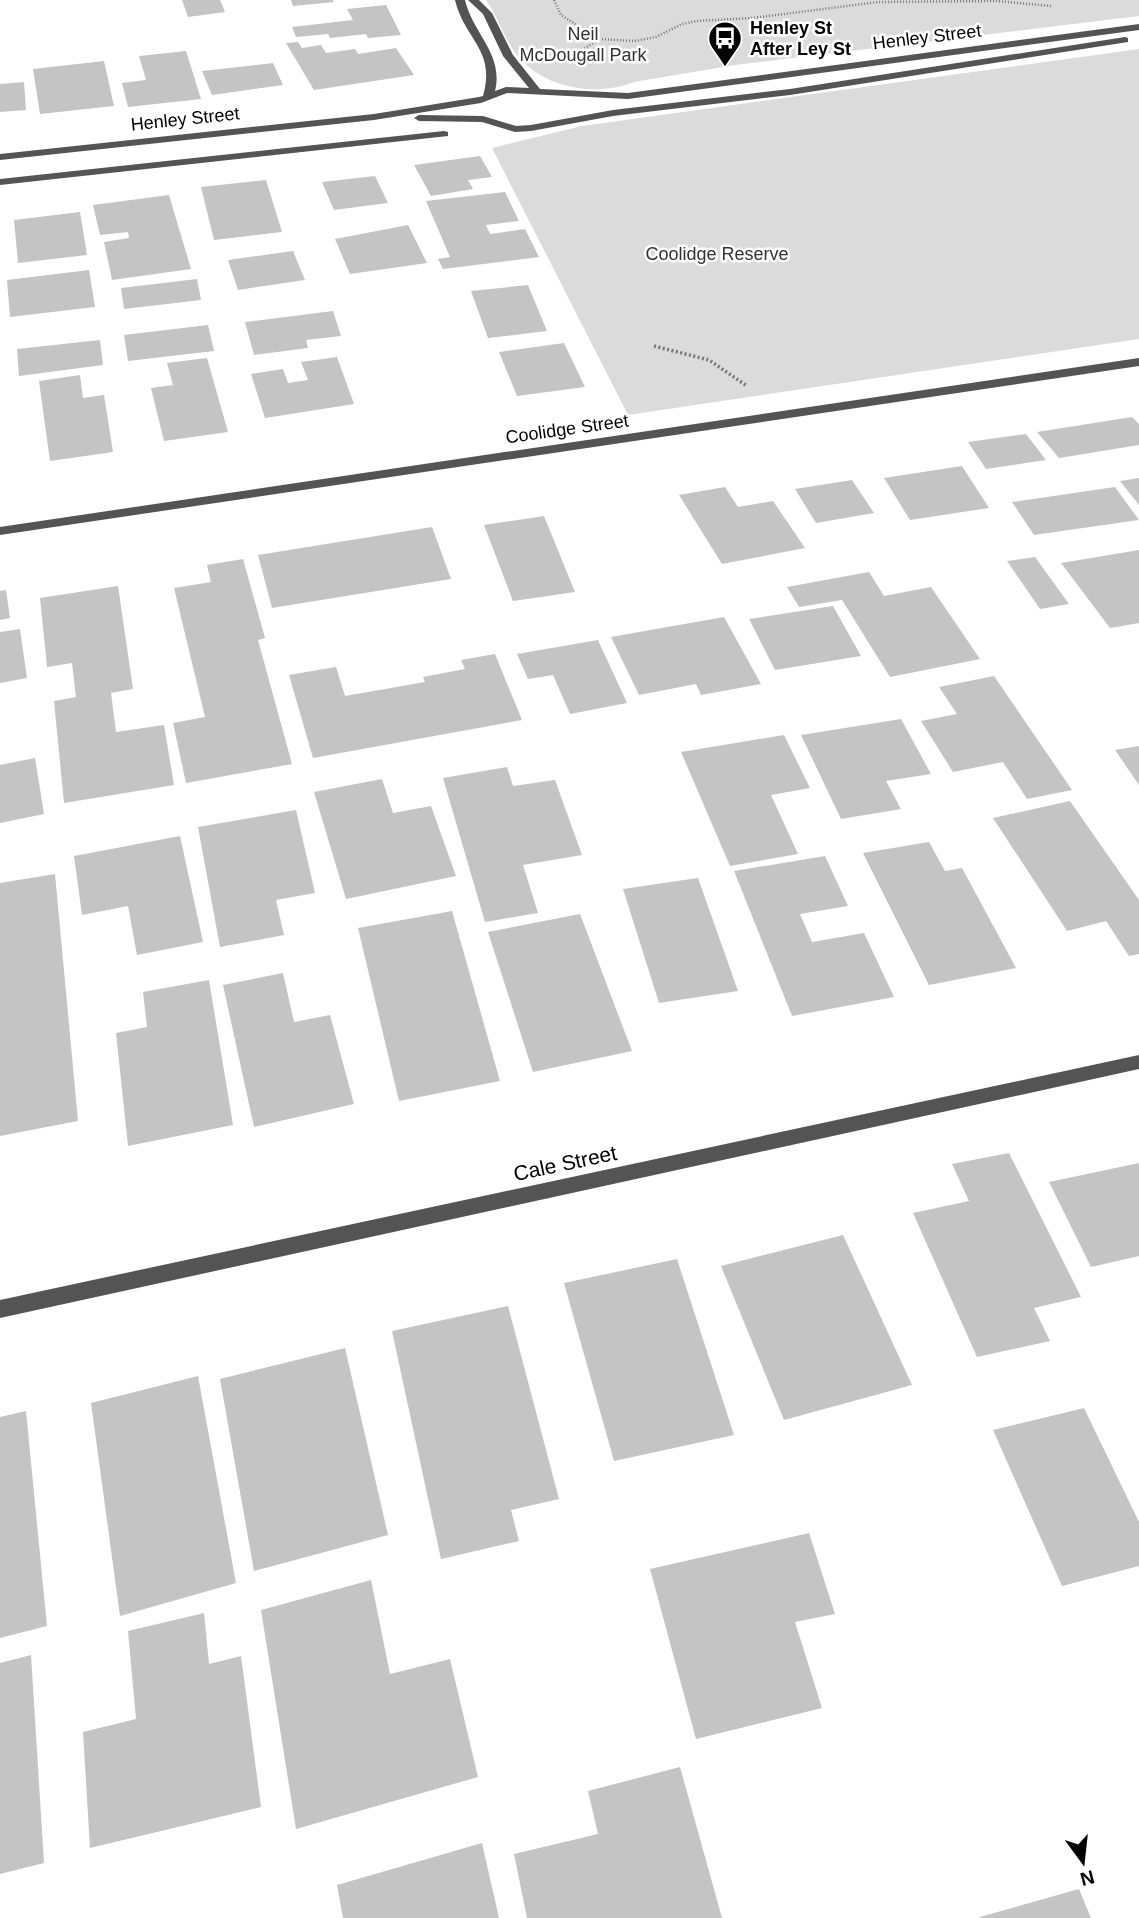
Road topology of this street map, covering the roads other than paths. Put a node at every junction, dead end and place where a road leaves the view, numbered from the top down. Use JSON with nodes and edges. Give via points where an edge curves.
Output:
{"nodes":[{"id":1,"x":460,"y":0,"type":"edge"},
{"id":2,"x":474,"y":0,"type":"edge"},
{"id":3,"x":1139,"y":27,"type":"edge"},
{"id":4,"x":1139,"y":38,"type":"edge"},
{"id":5,"x":536,"y":90,"type":"junction"},
{"id":6,"x":553,"y":94,"type":"junction"},
{"id":7,"x":484,"y":98,"type":"junction"},
{"id":8,"x":374,"y":117,"type":"junction"},
{"id":9,"x":482,"y":119,"type":"junction"},
{"id":10,"x":555,"y":122,"type":"junction"},
{"id":11,"x":444,"y":134,"type":"dead end"},
{"id":12,"x":120,"y":143,"type":"junction"},
{"id":13,"x":0,"y":157,"type":"edge"},
{"id":14,"x":124,"y":167,"type":"junction"},
{"id":15,"x":0,"y":182,"type":"edge"},
{"id":16,"x":1139,"y":362,"type":"edge"},
{"id":17,"x":0,"y":531,"type":"edge"},
{"id":18,"x":1139,"y":1062,"type":"edge"},
{"id":19,"x":0,"y":1309,"type":"edge"}],
"edges":[{"from":1,"to":7,"type":"street","via":[[463,17],[492,61],[493,82]]},
{"from":2,"to":5,"type":"street","via":[[487,13],[508,56]]},
{"from":3,"to":6,"type":"street","name":"Henley Street","via":[[628,96]]},
{"from":4,"to":10,"type":"street","name":"Henley Street","via":[[790,92]]},
{"from":5,"to":6,"type":"street","name":"Henley Street"},
{"from":5,"to":7,"type":"street","name":"Henley Street","via":[[506,90]]},
{"from":6,"to":10,"type":"street","via":[[567,109]]},
{"from":7,"to":8,"type":"street","name":"Henley Street"},
{"from":7,"to":9,"type":"street","via":[[476,110]]},
{"from":8,"to":9,"type":"street","name":"Henley Street"},
{"from":8,"to":12,"type":"street","name":"Henley Street"},
{"from":9,"to":10,"type":"street","name":"Henley Street","via":[[515,129]]},
{"from":11,"to":14,"type":"street"},
{"from":12,"to":13,"type":"street","name":"Henley Street"},
{"from":12,"to":14,"type":"street"},
{"from":14,"to":15,"type":"street"},
{"from":16,"to":17,"type":"street","name":"Coolidge Street"},
{"from":18,"to":19,"type":"street","name":"Cale Street"}]}
